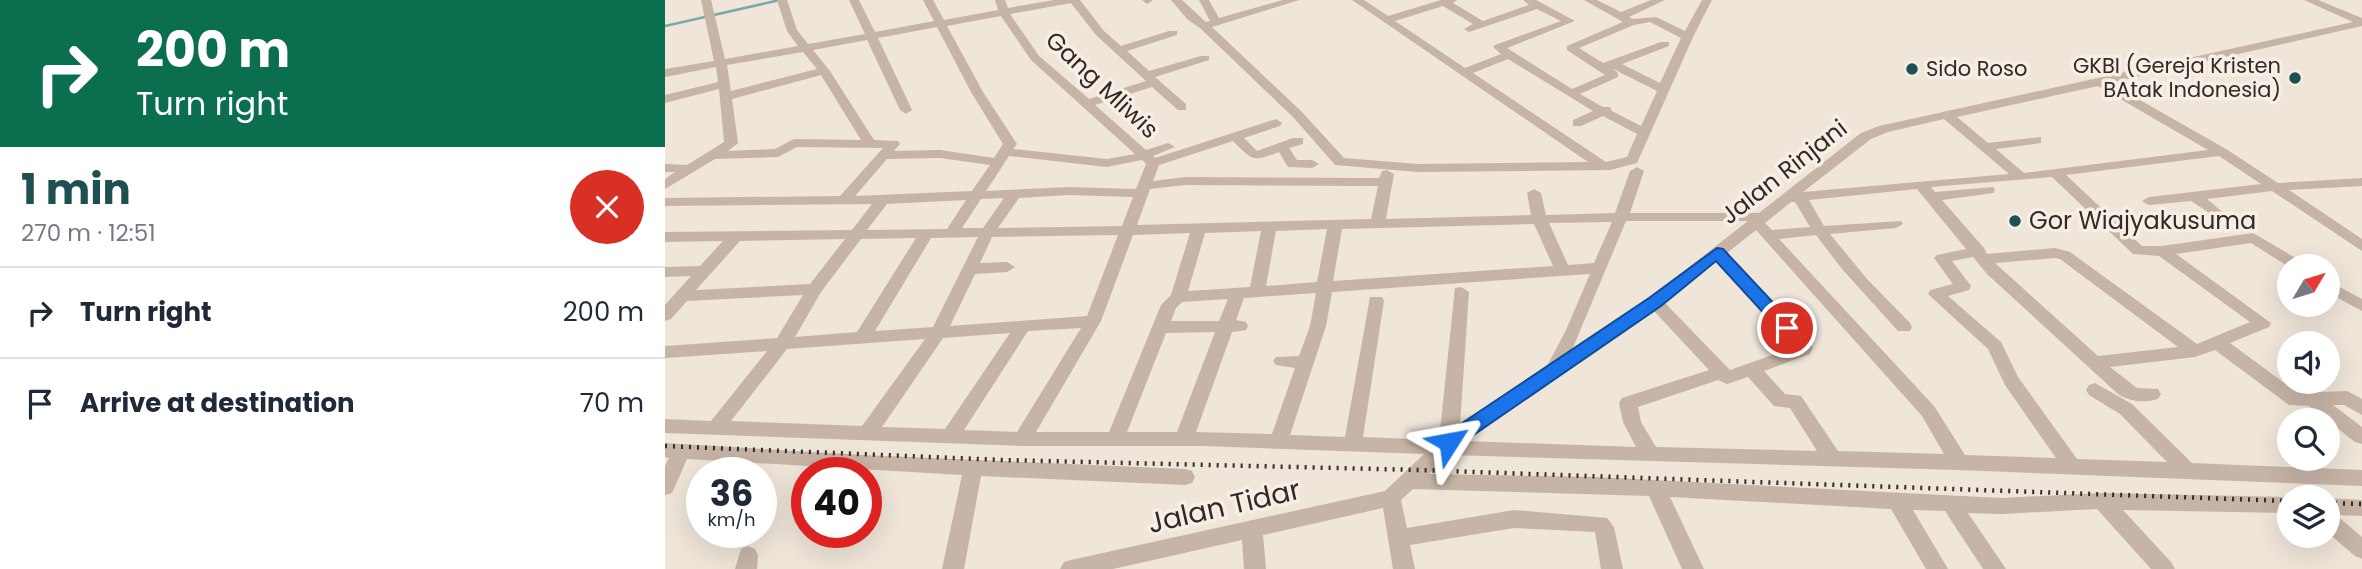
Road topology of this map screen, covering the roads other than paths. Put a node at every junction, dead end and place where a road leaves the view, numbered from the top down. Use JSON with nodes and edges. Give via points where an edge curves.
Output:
{"nodes":[{"id":1,"x":705,"y":0,"type":"edge"},
{"id":2,"x":854,"y":0,"type":"edge"},
{"id":3,"x":928,"y":0,"type":"edge"},
{"id":4,"x":1000,"y":0,"type":"edge"},
{"id":5,"x":1073,"y":0,"type":"edge"},
{"id":6,"x":1176,"y":0,"type":"edge"},
{"id":7,"x":1204,"y":0,"type":"edge"},
{"id":8,"x":1261,"y":0,"type":"edge"},
{"id":9,"x":1294,"y":0,"type":"edge"},
{"id":10,"x":1357,"y":0,"type":"edge"},
{"id":11,"x":1589,"y":0,"type":"edge"},
{"id":12,"x":1660,"y":0,"type":"edge"},
{"id":13,"x":1707,"y":0,"type":"edge"},
{"id":14,"x":2309,"y":0,"type":"edge"},
{"id":15,"x":782,"y":1,"type":"edge"},
{"id":16,"x":1449,"y":1,"type":"edge"},
{"id":17,"x":1509,"y":2,"type":"edge"},
{"id":18,"x":1530,"y":2,"type":"edge"},
{"id":19,"x":1005,"y":14,"type":"junction"},
{"id":20,"x":1627,"y":19,"type":"junction"},
{"id":21,"x":1210,"y":20,"type":"junction"},
{"id":22,"x":1386,"y":20,"type":"junction"},
{"id":23,"x":1570,"y":21,"type":"junction"},
{"id":24,"x":2362,"y":22,"type":"edge"},
{"id":25,"x":1481,"y":24,"type":"junction"},
{"id":26,"x":942,"y":25,"type":"junction"},
{"id":27,"x":1469,"y":29,"type":"dead end"},
{"id":28,"x":1173,"y":33,"type":"dead end"},
{"id":29,"x":871,"y":37,"type":"junction"},
{"id":30,"x":1599,"y":37,"type":"junction"},
{"id":31,"x":1687,"y":37,"type":"junction"},
{"id":32,"x":1665,"y":44,"type":"dead end"},
{"id":33,"x":807,"y":48,"type":"junction"},
{"id":34,"x":1119,"y":50,"type":"junction"},
{"id":35,"x":1509,"y":55,"type":"junction"},
{"id":36,"x":1205,"y":58,"type":"dead end"},
{"id":37,"x":720,"y":64,"type":"junction"},
{"id":38,"x":1613,"y":69,"type":"junction"},
{"id":39,"x":824,"y":71,"type":"junction"},
{"id":40,"x":665,"y":73,"type":"edge"},
{"id":41,"x":1463,"y":73,"type":"junction"},
{"id":42,"x":1151,"y":79,"type":"junction"},
{"id":43,"x":2098,"y":81,"type":"junction"},
{"id":44,"x":1664,"y":90,"type":"junction"},
{"id":45,"x":724,"y":91,"type":"junction"},
{"id":46,"x":1570,"y":94,"type":"junction"},
{"id":47,"x":665,"y":99,"type":"edge"},
{"id":48,"x":1086,"y":104,"type":"junction"},
{"id":49,"x":1182,"y":107,"type":"dead end"},
{"id":50,"x":906,"y":110,"type":"dead end"},
{"id":51,"x":1605,"y":110,"type":"junction"},
{"id":52,"x":1947,"y":114,"type":"junction"},
{"id":53,"x":1577,"y":122,"type":"dead end"},
{"id":54,"x":1276,"y":123,"type":"dead end"},
{"id":55,"x":1644,"y":132,"type":"junction"},
{"id":56,"x":1234,"y":136,"type":"junction"},
{"id":57,"x":2036,"y":139,"type":"dead end"},
{"id":58,"x":1298,"y":141,"type":"dead end"},
{"id":59,"x":869,"y":142,"type":"junction"},
{"id":60,"x":1168,"y":147,"type":"dead end"},
{"id":61,"x":1282,"y":147,"type":"junction"},
{"id":62,"x":1986,"y":147,"type":"junction"},
{"id":63,"x":2221,"y":152,"type":"junction"},
{"id":64,"x":713,"y":155,"type":"junction"},
{"id":65,"x":884,"y":155,"type":"junction"},
{"id":66,"x":1002,"y":157,"type":"junction"},
{"id":67,"x":1148,"y":160,"type":"junction"},
{"id":68,"x":1098,"y":162,"type":"junction"},
{"id":69,"x":1293,"y":164,"type":"junction"},
{"id":70,"x":1312,"y":164,"type":"dead end"},
{"id":71,"x":1602,"y":166,"type":"junction"},
{"id":72,"x":665,"y":168,"type":"edge"},
{"id":73,"x":691,"y":169,"type":"junction"},
{"id":74,"x":1637,"y":171,"type":"dead end"},
{"id":75,"x":2056,"y":173,"type":"junction"},
{"id":76,"x":2021,"y":177,"type":"junction"},
{"id":77,"x":1289,"y":180,"type":"junction"},
{"id":78,"x":2362,"y":182,"type":"edge"},
{"id":79,"x":1921,"y":184,"type":"junction"},
{"id":80,"x":665,"y":186,"type":"edge"},
{"id":81,"x":2276,"y":187,"type":"junction"},
{"id":82,"x":1142,"y":189,"type":"junction"},
{"id":83,"x":1988,"y":190,"type":"dead end"},
{"id":84,"x":1082,"y":191,"type":"junction"},
{"id":85,"x":1015,"y":193,"type":"junction"},
{"id":86,"x":1534,"y":193,"type":"dead end"},
{"id":87,"x":974,"y":196,"type":"junction"},
{"id":88,"x":2194,"y":196,"type":"junction"},
{"id":89,"x":1932,"y":197,"type":"junction"},
{"id":90,"x":1796,"y":198,"type":"junction"},
{"id":91,"x":845,"y":199,"type":"junction"},
{"id":92,"x":883,"y":200,"type":"junction"},
{"id":93,"x":2149,"y":201,"type":"dead end"},
{"id":94,"x":665,"y":202,"type":"edge"},
{"id":95,"x":2220,"y":216,"type":"dead end"},
{"id":96,"x":1621,"y":217,"type":"junction"},
{"id":97,"x":1539,"y":218,"type":"junction"},
{"id":98,"x":1378,"y":223,"type":"junction"},
{"id":99,"x":1335,"y":224,"type":"junction"},
{"id":100,"x":1896,"y":224,"type":"dead end"},
{"id":101,"x":1764,"y":225,"type":"junction"},
{"id":102,"x":1269,"y":226,"type":"junction"},
{"id":103,"x":1199,"y":228,"type":"junction"},
{"id":104,"x":1130,"y":230,"type":"junction"},
{"id":105,"x":1821,"y":230,"type":"junction"},
{"id":106,"x":987,"y":233,"type":"junction"},
{"id":107,"x":860,"y":234,"type":"junction"},
{"id":108,"x":926,"y":234,"type":"junction"},
{"id":109,"x":951,"y":234,"type":"junction"},
{"id":110,"x":665,"y":237,"type":"edge"},
{"id":111,"x":735,"y":237,"type":"junction"},
{"id":112,"x":2362,"y":246,"type":"edge"},
{"id":113,"x":2162,"y":251,"type":"junction"},
{"id":114,"x":1717,"y":253,"type":"junction"},
{"id":115,"x":2279,"y":254,"type":"edge"},
{"id":116,"x":1981,"y":255,"type":"junction"},
{"id":117,"x":1007,"y":267,"type":"dead end"},
{"id":118,"x":1598,"y":268,"type":"junction"},
{"id":119,"x":968,"y":269,"type":"junction"},
{"id":120,"x":706,"y":271,"type":"junction"},
{"id":121,"x":1563,"y":271,"type":"junction"},
{"id":122,"x":665,"y":272,"type":"edge"},
{"id":123,"x":1325,"y":287,"type":"junction"},
{"id":124,"x":815,"y":289,"type":"junction"},
{"id":125,"x":1461,"y":292,"type":"dead end"},
{"id":126,"x":1257,"y":293,"type":"junction"},
{"id":127,"x":2340,"y":293,"type":"edge"},
{"id":128,"x":1237,"y":295,"type":"junction"},
{"id":129,"x":1178,"y":297,"type":"junction"},
{"id":130,"x":674,"y":299,"type":"edge"},
{"id":131,"x":1376,"y":301,"type":"dead end"},
{"id":132,"x":1655,"y":302,"type":"junction"},
{"id":133,"x":2362,"y":306,"type":"edge"},
{"id":134,"x":665,"y":315,"type":"edge"},
{"id":135,"x":1093,"y":321,"type":"junction"},
{"id":136,"x":1023,"y":326,"type":"junction"},
{"id":137,"x":1162,"y":327,"type":"junction"},
{"id":138,"x":1234,"y":327,"type":"junction"},
{"id":139,"x":1904,"y":327,"type":"dead end"},
{"id":140,"x":940,"y":330,"type":"junction"},
{"id":141,"x":863,"y":337,"type":"junction"},
{"id":142,"x":2215,"y":341,"type":"junction"},
{"id":143,"x":783,"y":342,"type":"junction"},
{"id":144,"x":2195,"y":351,"type":"junction"},
{"id":145,"x":665,"y":352,"type":"edge"},
{"id":146,"x":1282,"y":361,"type":"dead end"},
{"id":147,"x":2095,"y":362,"type":"junction"},
{"id":148,"x":1306,"y":363,"type":"junction"},
{"id":149,"x":1752,"y":370,"type":"junction"},
{"id":150,"x":1720,"y":373,"type":"junction"},
{"id":151,"x":1551,"y":374,"type":"junction"},
{"id":152,"x":2095,"y":390,"type":"dead end"},
{"id":153,"x":2152,"y":394,"type":"dead end"},
{"id":154,"x":2313,"y":400,"type":"junction"},
{"id":155,"x":2357,"y":400,"type":"edge"},
{"id":156,"x":665,"y":426,"type":"edge"},
{"id":157,"x":716,"y":427,"type":"junction"},
{"id":158,"x":867,"y":432,"type":"junction"},
{"id":159,"x":950,"y":436,"type":"junction"},
{"id":160,"x":1117,"y":437,"type":"junction"},
{"id":161,"x":2362,"y":437,"type":"edge"},
{"id":162,"x":1184,"y":438,"type":"junction"},
{"id":163,"x":1022,"y":439,"type":"junction"},
{"id":164,"x":1279,"y":441,"type":"junction"},
{"id":165,"x":1353,"y":443,"type":"junction"},
{"id":166,"x":1447,"y":444,"type":"junction"},
{"id":167,"x":673,"y":450,"type":"edge"},
{"id":168,"x":1650,"y":454,"type":"junction"},
{"id":169,"x":1832,"y":458,"type":"junction"},
{"id":170,"x":1959,"y":461,"type":"junction"},
{"id":171,"x":973,"y":468,"type":"junction"},
{"id":172,"x":2073,"y":468,"type":"junction"},
{"id":173,"x":2188,"y":472,"type":"junction"},
{"id":174,"x":1185,"y":477,"type":"dead end"},
{"id":175,"x":2362,"y":478,"type":"edge"},
{"id":176,"x":1408,"y":481,"type":"junction"},
{"id":177,"x":665,"y":487,"type":"edge"},
{"id":178,"x":1656,"y":489,"type":"junction"},
{"id":179,"x":1391,"y":498,"type":"junction"},
{"id":180,"x":2102,"y":501,"type":"junction"},
{"id":181,"x":1898,"y":502,"type":"junction"},
{"id":182,"x":1951,"y":504,"type":"junction"},
{"id":183,"x":2277,"y":505,"type":"edge"},
{"id":184,"x":2340,"y":507,"type":"edge"},
{"id":185,"x":2362,"y":508,"type":"edge"},
{"id":186,"x":1252,"y":529,"type":"junction"},
{"id":187,"x":2340,"y":531,"type":"edge"},
{"id":188,"x":1398,"y":538,"type":"junction"},
{"id":189,"x":2362,"y":550,"type":"edge"},
{"id":190,"x":1138,"y":561,"type":"edge"},
{"id":191,"x":953,"y":569,"type":"edge"},
{"id":192,"x":1071,"y":569,"type":"edge"},
{"id":193,"x":1255,"y":569,"type":"edge"},
{"id":194,"x":1404,"y":569,"type":"edge"},
{"id":195,"x":1612,"y":569,"type":"edge"},
{"id":196,"x":1693,"y":569,"type":"edge"},
{"id":197,"x":1937,"y":569,"type":"edge"},
{"id":198,"x":1995,"y":569,"type":"edge"},
{"id":199,"x":2164,"y":569,"type":"edge"}],
"edges":[{"from":1,"to":37,"type":"street"},
{"from":2,"to":29,"type":"street"},
{"from":3,"to":26,"type":"street"},
{"from":4,"to":19,"type":"street","name":"Gang Mliwis"},
{"from":5,"to":19,"type":"street"},
{"from":5,"to":34,"type":"street"},
{"from":6,"to":21,"type":"street"},
{"from":7,"to":21,"type":"street"},
{"from":8,"to":21,"type":"street"},
{"from":9,"to":21,"type":"street"},
{"from":10,"to":22,"type":"street"},
{"from":11,"to":20,"type":"street"},
{"from":12,"to":20,"type":"street"},
{"from":13,"to":31,"type":"street"},
{"from":14,"to":24,"type":"street"},
{"from":15,"to":33,"type":"street","via":[[790,28]]},
{"from":16,"to":22,"type":"street"},
{"from":16,"to":25,"type":"street"},
{"from":17,"to":18,"type":"street"},
{"from":18,"to":23,"type":"street"},
{"from":18,"to":25,"type":"street"},
{"from":19,"to":26,"type":"street"},
{"from":19,"to":48,"type":"street","name":"Gang Mliwis","via":[[1035,58]]},
{"from":20,"to":30,"type":"street"},
{"from":20,"to":31,"type":"street","via":[[1652,19]]},
{"from":21,"to":71,"type":"street","via":[[1340,162],[1418,168]]},
{"from":22,"to":41,"type":"street"},
{"from":23,"to":30,"type":"street"},
{"from":23,"to":35,"type":"street","via":[[1499,47]]},
{"from":24,"to":43,"type":"street","name":"Jalan Rinjani"},
{"from":25,"to":27,"type":"street"},
{"from":26,"to":29,"type":"street"},
{"from":26,"to":66,"type":"street","via":[[1010,142]]},
{"from":28,"to":34,"type":"street"},
{"from":29,"to":33,"type":"street"},
{"from":29,"to":50,"type":"street"},
{"from":30,"to":38,"type":"street","via":[[1570,50]]},
{"from":31,"to":44,"type":"street"},
{"from":32,"to":38,"type":"street"},
{"from":33,"to":37,"type":"street"},
{"from":33,"to":39,"type":"street"},
{"from":34,"to":42,"type":"street"},
{"from":35,"to":41,"type":"street"},
{"from":35,"to":46,"type":"street"},
{"from":36,"to":42,"type":"street"},
{"from":37,"to":40,"type":"street"},
{"from":37,"to":45,"type":"street"},
{"from":38,"to":44,"type":"street"},
{"from":38,"to":46,"type":"street"},
{"from":39,"to":45,"type":"street"},
{"from":39,"to":59,"type":"street"},
{"from":41,"to":71,"type":"street"},
{"from":42,"to":48,"type":"street"},
{"from":42,"to":49,"type":"street"},
{"from":43,"to":52,"type":"street","name":"Jalan Rinjani"},
{"from":43,"to":63,"type":"street"},
{"from":44,"to":55,"type":"street"},
{"from":45,"to":47,"type":"street"},
{"from":45,"to":64,"type":"street","via":[[731,143]]},
{"from":46,"to":51,"type":"street"},
{"from":48,"to":67,"type":"street","name":"Gang Mliwis"},
{"from":51,"to":53,"type":"street"},
{"from":51,"to":55,"type":"street"},
{"from":52,"to":62,"type":"street"},
{"from":52,"to":90,"type":"street","name":"Jalan Rinjani","via":[[1866,136]]},
{"from":54,"to":56,"type":"street"},
{"from":55,"to":71,"type":"street","via":[[1632,160]]},
{"from":56,"to":61,"type":"street","via":[[1254,156]]},
{"from":56,"to":67,"type":"street"},
{"from":57,"to":62,"type":"street"},
{"from":58,"to":61,"type":"street"},
{"from":59,"to":64,"type":"street","via":[[794,143],[781,153]]},
{"from":59,"to":65,"type":"street","via":[[893,144]]},
{"from":60,"to":67,"type":"street"},
{"from":61,"to":69,"type":"street"},
{"from":62,"to":76,"type":"street"},
{"from":63,"to":75,"type":"street"},
{"from":63,"to":81,"type":"street"},
{"from":64,"to":73,"type":"street"},
{"from":65,"to":66,"type":"street"},
{"from":65,"to":91,"type":"street"},
{"from":66,"to":68,"type":"street"},
{"from":66,"to":87,"type":"street"},
{"from":67,"to":68,"type":"street"},
{"from":67,"to":82,"type":"street","name":"Gang Mliwis"},
{"from":68,"to":84,"type":"street"},
{"from":69,"to":70,"type":"street"},
{"from":69,"to":77,"type":"street"},
{"from":72,"to":73,"type":"street"},
{"from":73,"to":80,"type":"street"},
{"from":74,"to":96,"type":"street"},
{"from":75,"to":76,"type":"street"},
{"from":75,"to":113,"type":"street","via":[[2138,251]]},
{"from":76,"to":79,"type":"street"},
{"from":77,"to":82,"type":"street","via":[[1185,181]]},
{"from":77,"to":98,"type":"street","via":[[1386,177]]},
{"from":78,"to":81,"type":"street"},
{"from":79,"to":89,"type":"street"},
{"from":79,"to":90,"type":"street"},
{"from":81,"to":88,"type":"street"},
{"from":81,"to":112,"type":"street"},
{"from":82,"to":84,"type":"street"},
{"from":82,"to":104,"type":"street","name":"Gang Mliwis"},
{"from":83,"to":89,"type":"street"},
{"from":84,"to":85,"type":"street"},
{"from":85,"to":87,"type":"street"},
{"from":85,"to":106,"type":"street"},
{"from":86,"to":97,"type":"street"},
{"from":87,"to":92,"type":"street"},
{"from":87,"to":109,"type":"street"},
{"from":88,"to":93,"type":"street"},
{"from":88,"to":95,"type":"street"},
{"from":89,"to":116,"type":"street"},
{"from":90,"to":101,"type":"street","name":"Jalan Rinjani"},
{"from":90,"to":105,"type":"street"},
{"from":91,"to":92,"type":"street"},
{"from":91,"to":94,"type":"street"},
{"from":92,"to":107,"type":"street"},
{"from":96,"to":97,"type":"street"},
{"from":96,"to":101,"type":"street"},
{"from":96,"to":118,"type":"street"},
{"from":97,"to":98,"type":"street"},
{"from":97,"to":121,"type":"street"},
{"from":98,"to":99,"type":"street"},
{"from":99,"to":102,"type":"street"},
{"from":99,"to":123,"type":"street"},
{"from":100,"to":105,"type":"street"},
{"from":101,"to":105,"type":"street"},
{"from":101,"to":114,"type":"street","name":"Jalan Rinjani"},
{"from":101,"to":170,"type":"street","via":[[1928,411]]},
{"from":102,"to":103,"type":"street"},
{"from":102,"to":126,"type":"street"},
{"from":103,"to":104,"type":"street"},
{"from":103,"to":129,"type":"street"},
{"from":104,"to":106,"type":"street"},
{"from":104,"to":135,"type":"street","name":"Gang Mliwis"},
{"from":105,"to":139,"type":"street"},
{"from":106,"to":109,"type":"street"},
{"from":106,"to":119,"type":"street"},
{"from":107,"to":108,"type":"street"},
{"from":107,"to":111,"type":"street"},
{"from":107,"to":124,"type":"street"},
{"from":108,"to":109,"type":"street"},
{"from":108,"to":141,"type":"street"},
{"from":110,"to":111,"type":"street"},
{"from":111,"to":120,"type":"street"},
{"from":113,"to":115,"type":"street","via":[[2253,238]]},
{"from":113,"to":142,"type":"street","via":[[2263,323]]},
{"from":114,"to":132,"type":"street","name":"Jalan Rinjani"},
{"from":114,"to":149,"type":"street","via":[[1805,347]]},
{"from":116,"to":144,"type":"street","via":[[2066,255]]},
{"from":116,"to":147,"type":"street"},
{"from":116,"to":172,"type":"street","via":[[1942,258],[1963,286],[1936,294],[1995,346],[2011,380]]},
{"from":117,"to":119,"type":"street"},
{"from":118,"to":121,"type":"street"},
{"from":118,"to":151,"type":"street"},
{"from":119,"to":140,"type":"street"},
{"from":120,"to":122,"type":"street"},
{"from":120,"to":130,"type":"street"},
{"from":121,"to":123,"type":"street"},
{"from":123,"to":126,"type":"street"},
{"from":123,"to":148,"type":"street"},
{"from":124,"to":130,"type":"street"},
{"from":124,"to":143,"type":"street"},
{"from":125,"to":166,"type":"street"},
{"from":126,"to":128,"type":"street"},
{"from":127,"to":133,"type":"street"},
{"from":128,"to":129,"type":"street"},
{"from":128,"to":138,"type":"street"},
{"from":129,"to":137,"type":"street","via":[[1170,303]]},
{"from":130,"to":134,"type":"street"},
{"from":131,"to":165,"type":"street"},
{"from":132,"to":150,"type":"street"},
{"from":132,"to":151,"type":"street","name":"Jalan Rinjani"},
{"from":135,"to":136,"type":"street"},
{"from":135,"to":163,"type":"street","name":"Gang Mliwis"},
{"from":136,"to":140,"type":"street"},
{"from":136,"to":159,"type":"street"},
{"from":137,"to":138,"type":"street"},
{"from":137,"to":160,"type":"street"},
{"from":138,"to":162,"type":"street"},
{"from":140,"to":141,"type":"street"},
{"from":140,"to":158,"type":"street"},
{"from":141,"to":143,"type":"street"},
{"from":142,"to":144,"type":"street"},
{"from":142,"to":154,"type":"street","via":[[2295,400]]},
{"from":143,"to":145,"type":"street"},
{"from":143,"to":157,"type":"street"},
{"from":144,"to":147,"type":"street"},
{"from":146,"to":148,"type":"street"},
{"from":147,"to":153,"type":"street","via":[[2134,395]]},
{"from":148,"to":164,"type":"street"},
{"from":149,"to":150,"type":"street","via":[[1731,378]]},
{"from":149,"to":169,"type":"street","via":[[1780,401],[1795,401]]},
{"from":150,"to":168,"type":"street","via":[[1628,403],[1632,422]]},
{"from":151,"to":166,"type":"street","name":"Jalan Rinjani"},
{"from":152,"to":173,"type":"street","via":[[2126,409]]},
{"from":154,"to":155,"type":"street"},
{"from":154,"to":161,"type":"street"},
{"from":156,"to":157,"type":"street"},
{"from":157,"to":158,"type":"street"},
{"from":158,"to":159,"type":"street"},
{"from":159,"to":163,"type":"street"},
{"from":160,"to":162,"type":"street"},
{"from":160,"to":163,"type":"street"},
{"from":162,"to":164,"type":"street"},
{"from":164,"to":165,"type":"street"},
{"from":165,"to":166,"type":"street"},
{"from":166,"to":168,"type":"street"},
{"from":166,"to":176,"type":"street","name":"Jalan Rinjani"},
{"from":167,"to":171,"type":"street"},
{"from":167,"to":177,"type":"street"},
{"from":168,"to":169,"type":"street"},
{"from":169,"to":170,"type":"street"},
{"from":170,"to":172,"type":"street"},
{"from":171,"to":174,"type":"street"},
{"from":171,"to":191,"type":"street"},
{"from":172,"to":173,"type":"street"},
{"from":173,"to":175,"type":"street"},
{"from":176,"to":178,"type":"street"},
{"from":176,"to":179,"type":"street","name":"Jalan Rinjani"},
{"from":178,"to":181,"type":"street"},
{"from":178,"to":196,"type":"street"},
{"from":179,"to":186,"type":"street","name":"Jalan Tidar"},
{"from":179,"to":188,"type":"street"},
{"from":180,"to":182,"type":"street"},
{"from":180,"to":183,"type":"street"},
{"from":180,"to":199,"type":"street"},
{"from":181,"to":182,"type":"street"},
{"from":181,"to":197,"type":"street"},
{"from":182,"to":198,"type":"street"},
{"from":184,"to":185,"type":"street"},
{"from":186,"to":190,"type":"street","name":"Jalan Tidar"},
{"from":186,"to":193,"type":"street"},
{"from":187,"to":189,"type":"street"},
{"from":188,"to":194,"type":"street"},
{"from":188,"to":195,"type":"street","via":[[1514,519],[1600,524]]},
{"from":190,"to":192,"type":"street","name":"Jalan Tidar"}]}
